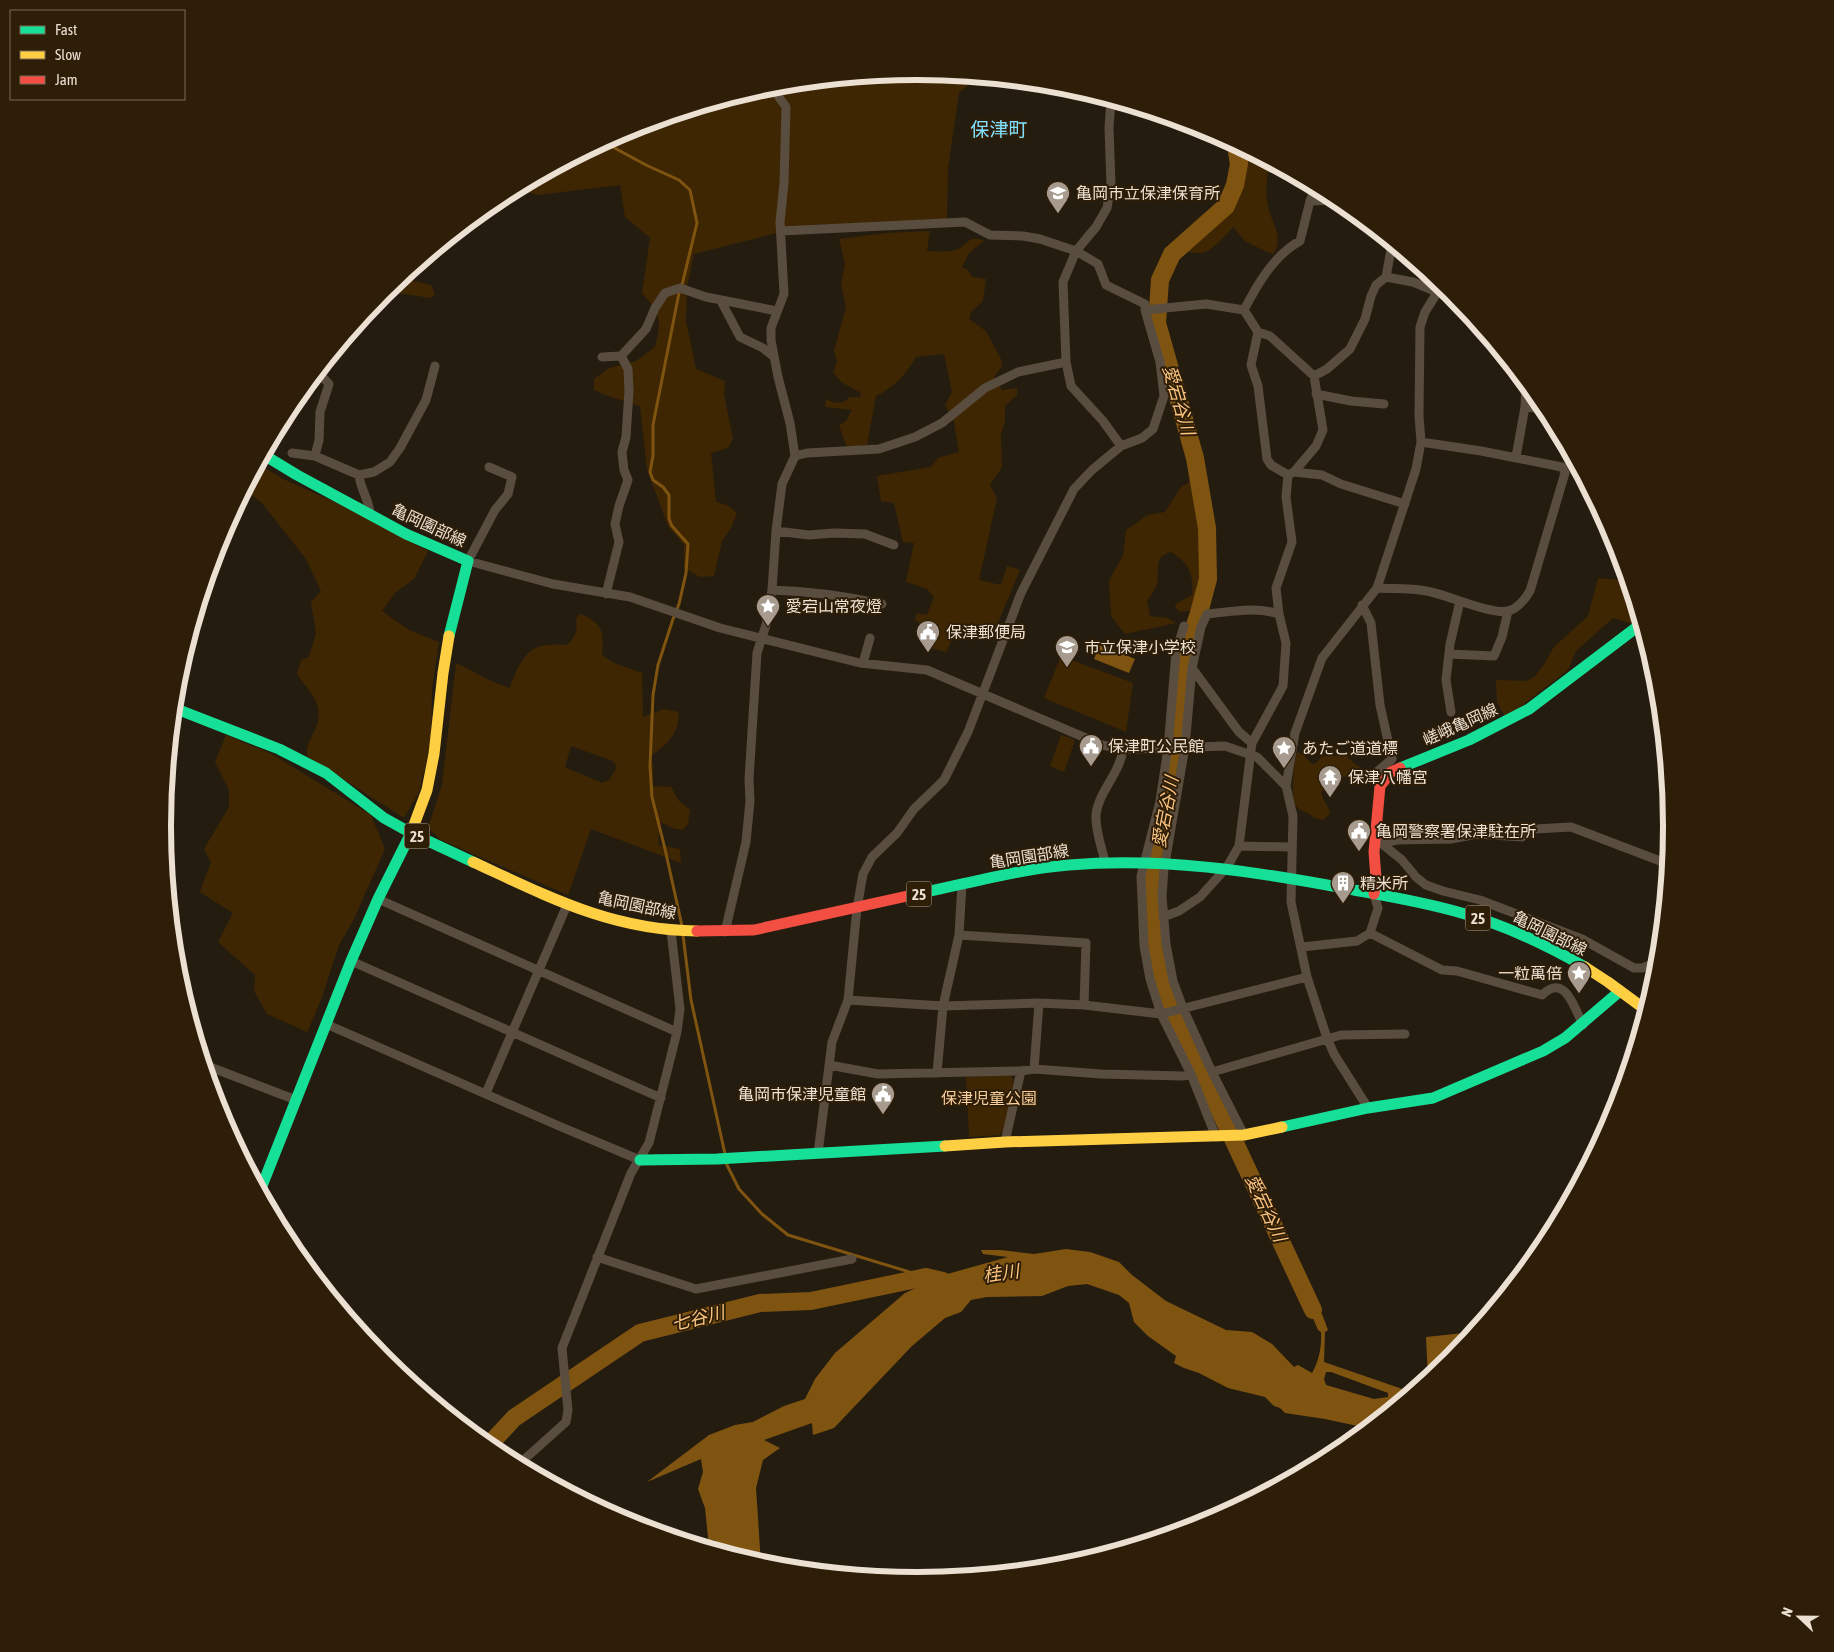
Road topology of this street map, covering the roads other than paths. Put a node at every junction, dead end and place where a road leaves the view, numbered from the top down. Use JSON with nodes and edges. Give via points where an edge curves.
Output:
{"nodes":[{"id":1,"x":776,"y":93,"type":"edge"},
{"id":2,"x":1111,"y":105,"type":"edge"},
{"id":3,"x":1313,"y":194,"type":"edge"},
{"id":4,"x":1310,"y":201,"type":"junction"},
{"id":5,"x":1322,"y":201,"type":"edge"},
{"id":6,"x":781,"y":231,"type":"junction"},
{"id":7,"x":1391,"y":250,"type":"edge"},
{"id":8,"x":1076,"y":251,"type":"junction"},
{"id":9,"x":1386,"y":277,"type":"junction"},
{"id":10,"x":1432,"y":286,"type":"edge"},
{"id":11,"x":1437,"y":291,"type":"edge"},
{"id":12,"x":721,"y":301,"type":"junction"},
{"id":13,"x":1148,"y":310,"type":"junction"},
{"id":14,"x":1244,"y":310,"type":"junction"},
{"id":15,"x":777,"y":311,"type":"junction"},
{"id":16,"x":1258,"y":332,"type":"junction"},
{"id":17,"x":621,"y":356,"type":"junction"},
{"id":18,"x":773,"y":356,"type":"junction"},
{"id":19,"x":602,"y":357,"type":"dead end"},
{"id":20,"x":1066,"y":362,"type":"junction"},
{"id":21,"x":436,"y":366,"type":"dead end"},
{"id":22,"x":322,"y":376,"type":"edge"},
{"id":23,"x":1314,"y":376,"type":"junction"},
{"id":24,"x":1316,"y":394,"type":"junction"},
{"id":25,"x":1525,"y":396,"type":"edge"},
{"id":26,"x":1384,"y":404,"type":"dead end"},
{"id":27,"x":1525,"y":407,"type":"junction"},
{"id":28,"x":1534,"y":408,"type":"edge"},
{"id":29,"x":1421,"y":442,"type":"junction"},
{"id":30,"x":1121,"y":446,"type":"junction"},
{"id":31,"x":292,"y":453,"type":"dead end"},
{"id":32,"x":315,"y":456,"type":"junction"},
{"id":33,"x":795,"y":456,"type":"junction"},
{"id":34,"x":268,"y":458,"type":"edge"},
{"id":35,"x":1516,"y":458,"type":"junction"},
{"id":36,"x":489,"y":467,"type":"dead end"},
{"id":37,"x":1291,"y":474,"type":"junction"},
{"id":38,"x":358,"y":475,"type":"junction"},
{"id":39,"x":1405,"y":504,"type":"junction"},
{"id":40,"x":370,"y":515,"type":"junction"},
{"id":41,"x":776,"y":531,"type":"junction"},
{"id":42,"x":894,"y":545,"type":"dead end"},
{"id":43,"x":468,"y":561,"type":"junction"},
{"id":44,"x":1377,"y":588,"type":"junction"},
{"id":45,"x":772,"y":590,"type":"junction"},
{"id":46,"x":606,"y":594,"type":"junction"},
{"id":47,"x":1460,"y":601,"type":"junction"},
{"id":48,"x":882,"y":604,"type":"dead end"},
{"id":49,"x":1362,"y":605,"type":"junction"},
{"id":50,"x":1508,"y":611,"type":"junction"},
{"id":51,"x":1278,"y":614,"type":"junction"},
{"id":52,"x":1184,"y":626,"type":"dead end"},
{"id":53,"x":1636,"y":628,"type":"edge"},
{"id":54,"x":761,"y":638,"type":"junction"},
{"id":55,"x":870,"y":638,"type":"dead end"},
{"id":56,"x":1449,"y":654,"type":"junction"},
{"id":57,"x":863,"y":663,"type":"junction"},
{"id":58,"x":1192,"y":668,"type":"junction"},
{"id":59,"x":982,"y":693,"type":"junction"},
{"id":60,"x":180,"y":710,"type":"edge"},
{"id":61,"x":1452,"y":712,"type":"dead end"},
{"id":62,"x":1252,"y":743,"type":"junction"},
{"id":63,"x":1183,"y":747,"type":"junction"},
{"id":64,"x":1169,"y":748,"type":"junction"},
{"id":65,"x":1123,"y":749,"type":"junction"},
{"id":66,"x":1250,"y":754,"type":"junction"},
{"id":67,"x":1286,"y":786,"type":"junction"},
{"id":68,"x":1380,"y":786,"type":"junction"},
{"id":69,"x":411,"y":832,"type":"junction"},
{"id":70,"x":1376,"y":839,"type":"junction"},
{"id":71,"x":1238,"y":846,"type":"junction"},
{"id":72,"x":1291,"y":847,"type":"junction"},
{"id":73,"x":1105,"y":862,"type":"junction"},
{"id":74,"x":1146,"y":862,"type":"junction"},
{"id":75,"x":1662,"y":862,"type":"edge"},
{"id":76,"x":1164,"y":863,"type":"junction"},
{"id":77,"x":1228,"y":867,"type":"junction"},
{"id":78,"x":1293,"y":878,"type":"junction"},
{"id":79,"x":962,"y":884,"type":"junction"},
{"id":80,"x":1374,"y":894,"type":"junction"},
{"id":81,"x":378,"y":898,"type":"junction"},
{"id":82,"x":567,"y":905,"type":"junction"},
{"id":83,"x":857,"y":908,"type":"junction"},
{"id":84,"x":1163,"y":917,"type":"junction"},
{"id":85,"x":673,"y":931,"type":"junction"},
{"id":86,"x":725,"y":932,"type":"junction"},
{"id":87,"x":1370,"y":933,"type":"junction"},
{"id":88,"x":959,"y":935,"type":"junction"},
{"id":89,"x":1302,"y":947,"type":"junction"},
{"id":90,"x":350,"y":961,"type":"junction"},
{"id":91,"x":1650,"y":965,"type":"edge"},
{"id":92,"x":540,"y":970,"type":"junction"},
{"id":93,"x":1307,"y":977,"type":"junction"},
{"id":94,"x":1620,"y":991,"type":"junction"},
{"id":95,"x":848,"y":1000,"type":"junction"},
{"id":96,"x":1039,"y":1003,"type":"junction"},
{"id":97,"x":1084,"y":1005,"type":"junction"},
{"id":98,"x":943,"y":1006,"type":"junction"},
{"id":99,"x":1641,"y":1006,"type":"edge"},
{"id":100,"x":1180,"y":1009,"type":"junction"},
{"id":101,"x":1163,"y":1014,"type":"junction"},
{"id":102,"x":326,"y":1024,"type":"junction"},
{"id":103,"x":1583,"y":1025,"type":"junction"},
{"id":104,"x":512,"y":1032,"type":"junction"},
{"id":105,"x":677,"y":1032,"type":"junction"},
{"id":106,"x":1405,"y":1034,"type":"dead end"},
{"id":107,"x":1327,"y":1038,"type":"junction"},
{"id":108,"x":829,"y":1065,"type":"junction"},
{"id":109,"x":212,"y":1068,"type":"edge"},
{"id":110,"x":1034,"y":1069,"type":"junction"},
{"id":111,"x":1021,"y":1071,"type":"junction"},
{"id":112,"x":1212,"y":1072,"type":"junction"},
{"id":113,"x":937,"y":1073,"type":"junction"},
{"id":114,"x":1191,"y":1074,"type":"junction"},
{"id":115,"x":486,"y":1093,"type":"junction"},
{"id":116,"x":661,"y":1098,"type":"junction"},
{"id":117,"x":296,"y":1100,"type":"junction"},
{"id":118,"x":1368,"y":1108,"type":"junction"},
{"id":119,"x":1219,"y":1136,"type":"junction"},
{"id":120,"x":1242,"y":1136,"type":"junction"},
{"id":121,"x":1006,"y":1142,"type":"junction"},
{"id":122,"x":818,"y":1153,"type":"junction"},
{"id":123,"x":640,"y":1160,"type":"junction"},
{"id":124,"x":263,"y":1184,"type":"edge"},
{"id":125,"x":597,"y":1257,"type":"junction"},
{"id":126,"x":852,"y":1260,"type":"dead end"},
{"id":127,"x":524,"y":1459,"type":"edge"}],
"edges":[{"from":1,"to":6,"type":"street","via":[[786,107]]},
{"from":2,"to":8,"type":"street","via":[[1111,184],[1107,208]]},
{"from":3,"to":4,"type":"street"},
{"from":4,"to":5,"type":"street"},
{"from":4,"to":14,"type":"street","via":[[1300,241],[1285,251],[1268,271]]},
{"from":6,"to":8,"type":"street","via":[[965,222],[990,235],[1040,239]]},
{"from":6,"to":15,"type":"street","via":[[784,294]]},
{"from":7,"to":9,"type":"street"},
{"from":8,"to":13,"type":"street","via":[[1098,264],[1106,285],[1146,304]]},
{"from":8,"to":20,"type":"street","via":[[1063,282]]},
{"from":9,"to":10,"type":"street"},
{"from":9,"to":23,"type":"street","via":[[1373,290],[1350,348]]},
{"from":11,"to":29,"type":"street","via":[[1420,327]]},
{"from":12,"to":15,"type":"street"},
{"from":12,"to":17,"type":"street","via":[[680,288],[665,293],[646,329]]},
{"from":12,"to":18,"type":"street","via":[[740,337]]},
{"from":13,"to":14,"type":"street","via":[[1206,304]]},
{"from":13,"to":30,"type":"street","via":[[1164,396],[1153,429],[1142,438]]},
{"from":14,"to":16,"type":"street"},
{"from":15,"to":18,"type":"street","via":[[771,328]]},
{"from":16,"to":23,"type":"street","via":[[1270,336]]},
{"from":16,"to":37,"type":"street","via":[[1252,365],[1258,386],[1267,459]]},
{"from":17,"to":19,"type":"street"},
{"from":17,"to":46,"type":"street","via":[[628,369],[626,437],[622,452],[628,480],[617,515],[619,542]]},
{"from":18,"to":33,"type":"street"},
{"from":20,"to":30,"type":"street","via":[[1071,386]]},
{"from":20,"to":33,"type":"street","via":[[1018,372],[985,388],[942,423],[915,437],[879,449]]},
{"from":21,"to":38,"type":"street","via":[[426,400],[390,462],[374,472]]},
{"from":22,"to":32,"type":"street","via":[[329,384],[320,412]]},
{"from":23,"to":24,"type":"street"},
{"from":24,"to":26,"type":"street"},
{"from":24,"to":37,"type":"street","via":[[1323,430],[1316,446]]},
{"from":25,"to":27,"type":"street"},
{"from":27,"to":28,"type":"street"},
{"from":27,"to":35,"type":"street"},
{"from":29,"to":35,"type":"street"},
{"from":29,"to":39,"type":"street"},
{"from":30,"to":59,"type":"street","via":[[1074,489],[1021,593]]},
{"from":31,"to":32,"type":"street"},
{"from":32,"to":38,"type":"street"},
{"from":33,"to":41,"type":"street","via":[[782,484]]},
{"from":34,"to":40,"type":"main road","name":"亀岡園部線"},
{"from":35,"to":50,"type":"street","via":[[1562,467],[1565,473],[1530,591],[1525,600]]},
{"from":36,"to":43,"type":"street","via":[[512,477],[508,494],[491,517]]},
{"from":37,"to":39,"type":"street","via":[[1322,475]]},
{"from":37,"to":51,"type":"street","via":[[1286,496],[1292,542],[1276,588]]},
{"from":38,"to":40,"type":"street"},
{"from":39,"to":44,"type":"street"},
{"from":40,"to":43,"type":"main road","name":"亀岡園部線"},
{"from":41,"to":42,"type":"street","via":[[865,534]]},
{"from":41,"to":45,"type":"street"},
{"from":43,"to":46,"type":"street","via":[[553,584]]},
{"from":43,"to":69,"type":"main road","name":"亀岡園部線","number":"25","via":[[442,673],[437,735],[427,790]]},
{"from":44,"to":47,"type":"street","via":[[1426,591]]},
{"from":44,"to":49,"type":"street"},
{"from":45,"to":48,"type":"street","via":[[845,596]]},
{"from":45,"to":54,"type":"street"},
{"from":46,"to":54,"type":"street","via":[[630,597],[720,628]]},
{"from":47,"to":50,"type":"street"},
{"from":47,"to":56,"type":"street"},
{"from":49,"to":67,"type":"street","via":[[1322,658],[1295,733]]},
{"from":49,"to":68,"type":"street","via":[[1371,623],[1380,705],[1392,759],[1378,771],[1375,779]]},
{"from":50,"to":56,"type":"street","via":[[1494,656]]},
{"from":51,"to":58,"type":"street","via":[[1254,609],[1207,614]]},
{"from":51,"to":62,"type":"street","via":[[1286,643],[1284,686]]},
{"from":52,"to":64,"type":"street","via":[[1176,652]]},
{"from":53,"to":68,"type":"main road","name":"嵯峨亀岡線","via":[[1528,709],[1469,740],[1391,772]]},
{"from":54,"to":57,"type":"street"},
{"from":54,"to":86,"type":"street","via":[[757,653],[746,842]]},
{"from":55,"to":57,"type":"street"},
{"from":56,"to":61,"type":"street","via":[[1446,680]]},
{"from":57,"to":59,"type":"street","via":[[927,670]]},
{"from":58,"to":62,"type":"street","via":[[1239,732]]},
{"from":58,"to":63,"type":"street"},
{"from":59,"to":65,"type":"street","via":[[1102,745]]},
{"from":59,"to":83,"type":"street","via":[[968,732],[944,780],[872,857],[863,874]]},
{"from":60,"to":69,"type":"main road","name":"亀岡園部線","number":"25","via":[[279,749],[326,773],[384,818]]},
{"from":62,"to":66,"type":"street"},
{"from":63,"to":64,"type":"street"},
{"from":63,"to":66,"type":"street","via":[[1225,746]]},
{"from":63,"to":76,"type":"street"},
{"from":64,"to":65,"type":"street"},
{"from":64,"to":74,"type":"street"},
{"from":65,"to":73,"type":"street","via":[[1096,815]]},
{"from":66,"to":67,"type":"street","via":[[1262,761]]},
{"from":66,"to":71,"type":"street"},
{"from":67,"to":72,"type":"street","via":[[1292,816]]},
{"from":68,"to":70,"type":"main road"},
{"from":69,"to":81,"type":"main road"},
{"from":69,"to":82,"type":"main road","name":"亀岡園部線","number":"25"},
{"from":70,"to":75,"type":"street","via":[[1387,842],[1451,839],[1477,834],[1522,837],[1535,829],[1571,827]]},
{"from":70,"to":80,"type":"main road"},
{"from":70,"to":91,"type":"street","via":[[1426,885],[1480,900],[1582,939],[1634,968]]},
{"from":71,"to":72,"type":"street"},
{"from":71,"to":77,"type":"street"},
{"from":72,"to":78,"type":"street"},
{"from":73,"to":74,"type":"main road","name":"亀岡園部線","number":"25"},
{"from":73,"to":79,"type":"main road","name":"亀岡園部線","number":"25","via":[[1027,870]]},
{"from":74,"to":76,"type":"main road","name":"亀岡園部線","number":"25"},
{"from":74,"to":101,"type":"street","via":[[1141,876],[1144,946],[1150,979]]},
{"from":76,"to":77,"type":"main road","name":"亀岡園部線","number":"25"},
{"from":76,"to":84,"type":"street"},
{"from":77,"to":78,"type":"main road","name":"亀岡園部線","number":"25"},
{"from":77,"to":84,"type":"street","via":[[1196,900]]},
{"from":78,"to":80,"type":"main road","name":"亀岡園部線","number":"25"},
{"from":78,"to":89,"type":"street","via":[[1292,902]]},
{"from":79,"to":83,"type":"main road","name":"亀岡園部線","number":"25"},
{"from":79,"to":88,"type":"street"},
{"from":80,"to":87,"type":"street","via":[[1378,908]]},
{"from":80,"to":94,"type":"main road","name":"亀岡園部線","number":"25","via":[[1454,911],[1519,933],[1598,975]]},
{"from":81,"to":90,"type":"main road"},
{"from":81,"to":92,"type":"street"},
{"from":82,"to":85,"type":"main road","name":"亀岡園部線","number":"25","via":[[619,922]]},
{"from":82,"to":92,"type":"street"},
{"from":83,"to":86,"type":"main road","name":"亀岡園部線","number":"25","via":[[754,930]]},
{"from":83,"to":95,"type":"street"},
{"from":84,"to":100,"type":"street"},
{"from":85,"to":86,"type":"main road","name":"亀岡園部線","number":"25"},
{"from":85,"to":105,"type":"street","via":[[680,1009]]},
{"from":87,"to":89,"type":"street","via":[[1357,940]]},
{"from":87,"to":103,"type":"street","via":[[1442,970],[1457,971],[1542,995],[1548,989],[1560,988],[1566,992]]},
{"from":88,"to":97,"type":"street","via":[[1086,943]]},
{"from":88,"to":98,"type":"street"},
{"from":89,"to":93,"type":"street"},
{"from":90,"to":102,"type":"main road"},
{"from":90,"to":104,"type":"street"},
{"from":92,"to":104,"type":"street"},
{"from":92,"to":105,"type":"street"},
{"from":93,"to":100,"type":"street"},
{"from":93,"to":107,"type":"street"},
{"from":94,"to":99,"type":"main road","name":"亀岡園部線","number":"25"},
{"from":94,"to":103,"type":"main road"},
{"from":95,"to":98,"type":"street"},
{"from":95,"to":108,"type":"street","via":[[832,1042]]},
{"from":96,"to":97,"type":"street"},
{"from":96,"to":98,"type":"street"},
{"from":96,"to":110,"type":"street"},
{"from":97,"to":101,"type":"street"},
{"from":98,"to":113,"type":"street"},
{"from":100,"to":101,"type":"street"},
{"from":100,"to":112,"type":"street"},
{"from":101,"to":114,"type":"street"},
{"from":102,"to":115,"type":"street"},
{"from":102,"to":117,"type":"main road"},
{"from":103,"to":118,"type":"main road","via":[[1543,1051],[1433,1098]]},
{"from":104,"to":115,"type":"street"},
{"from":104,"to":116,"type":"street"},
{"from":105,"to":116,"type":"street"},
{"from":106,"to":107,"type":"street","via":[[1341,1034]]},
{"from":107,"to":112,"type":"street"},
{"from":107,"to":118,"type":"street"},
{"from":108,"to":113,"type":"street","via":[[878,1074]]},
{"from":108,"to":122,"type":"street"},
{"from":109,"to":117,"type":"street"},
{"from":110,"to":111,"type":"street"},
{"from":110,"to":114,"type":"street","via":[[1101,1074]]},
{"from":111,"to":113,"type":"street"},
{"from":111,"to":121,"type":"street"},
{"from":112,"to":120,"type":"street"},
{"from":114,"to":119,"type":"street"},
{"from":115,"to":123,"type":"street"},
{"from":116,"to":123,"type":"street","via":[[649,1143]]},
{"from":117,"to":124,"type":"main road"},
{"from":118,"to":120,"type":"main road"},
{"from":119,"to":120,"type":"main road"},
{"from":119,"to":121,"type":"main road"},
{"from":121,"to":122,"type":"main road"},
{"from":122,"to":123,"type":"main road"},
{"from":123,"to":125,"type":"street","via":[[631,1173]]},
{"from":125,"to":126,"type":"street","via":[[696,1289]]},
{"from":125,"to":127,"type":"street","via":[[562,1348],[568,1410],[566,1422]]}]}
